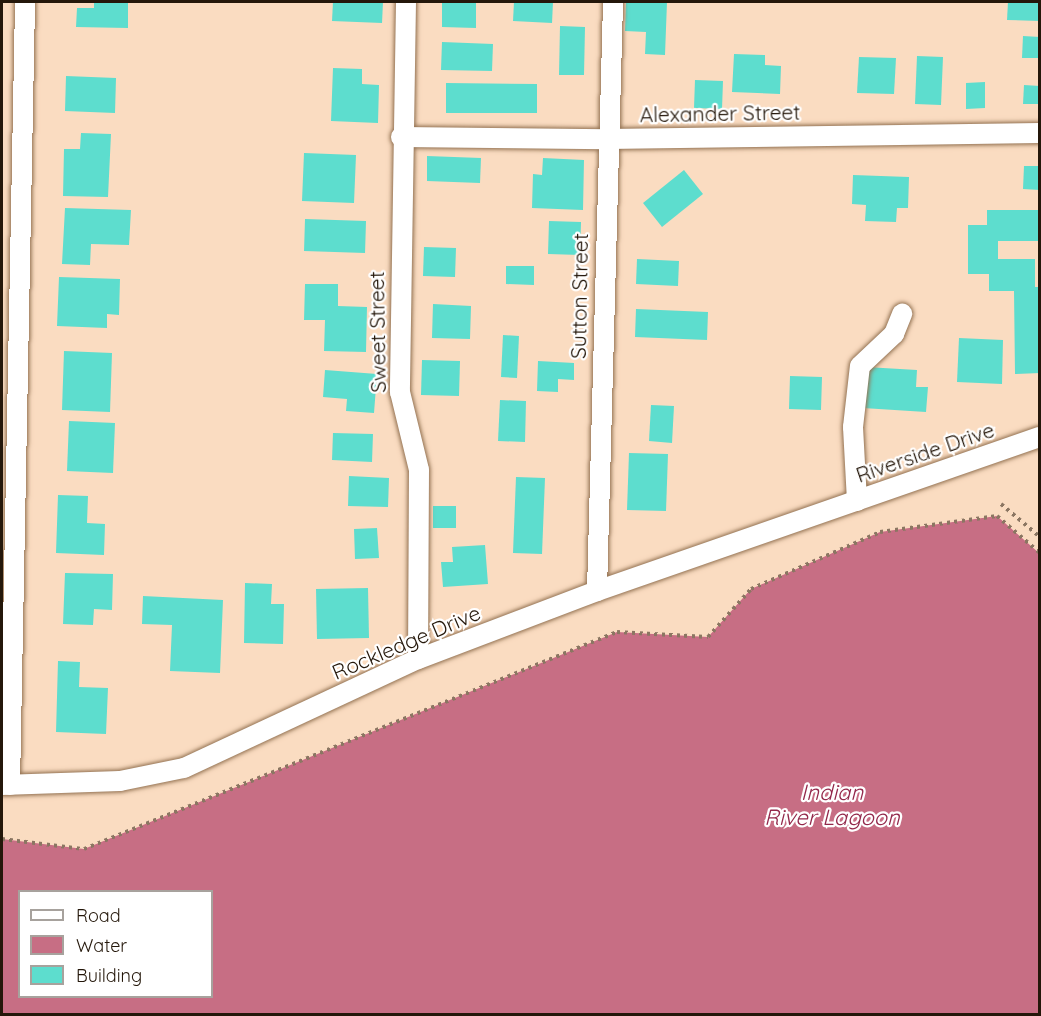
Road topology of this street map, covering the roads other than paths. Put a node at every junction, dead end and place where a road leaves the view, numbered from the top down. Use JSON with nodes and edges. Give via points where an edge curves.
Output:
{"nodes":[{"id":1,"x":25,"y":2,"type":"edge"},
{"id":2,"x":406,"y":2,"type":"edge"},
{"id":3,"x":613,"y":2,"type":"edge"},
{"id":4,"x":1040,"y":133,"type":"edge"},
{"id":5,"x":401,"y":137,"type":"junction"},
{"id":6,"x":607,"y":139,"type":"junction"},
{"id":7,"x":902,"y":314,"type":"dead end"},
{"id":8,"x":1040,"y":437,"type":"edge"},
{"id":9,"x":857,"y":501,"type":"junction"},
{"id":10,"x":826,"y":513,"type":"joint"},
{"id":11,"x":597,"y":591,"type":"junction"},
{"id":12,"x":418,"y":659,"type":"junction"},
{"id":13,"x":6,"y":785,"type":"edge"}],
"edges":[{"from":1,"to":13,"type":"street"},
{"from":2,"to":5,"type":"street","name":"Sweet Street"},
{"from":3,"to":6,"type":"street","name":"Sutton Street"},
{"from":4,"to":6,"type":"street","name":"Alexander Street"},
{"from":5,"to":6,"type":"street","name":"Alexander Street"},
{"from":5,"to":12,"type":"street","name":"Sweet Street","via":[[400,392],[420,470]]},
{"from":6,"to":11,"type":"street","name":"Sutton Street"},
{"from":7,"to":9,"type":"street","via":[[894,334],[860,366],[853,427]]},
{"from":8,"to":9,"type":"street","name":"Riverside Drive"},
{"from":9,"to":10,"type":"street","name":"Riverside Drive"},
{"from":10,"to":11,"type":"street","name":"Rockledge Drive"},
{"from":11,"to":12,"type":"street","name":"Rockledge Drive"},
{"from":12,"to":13,"type":"street","name":"Rockledge Drive","via":[[184,768],[120,781]]}]}
